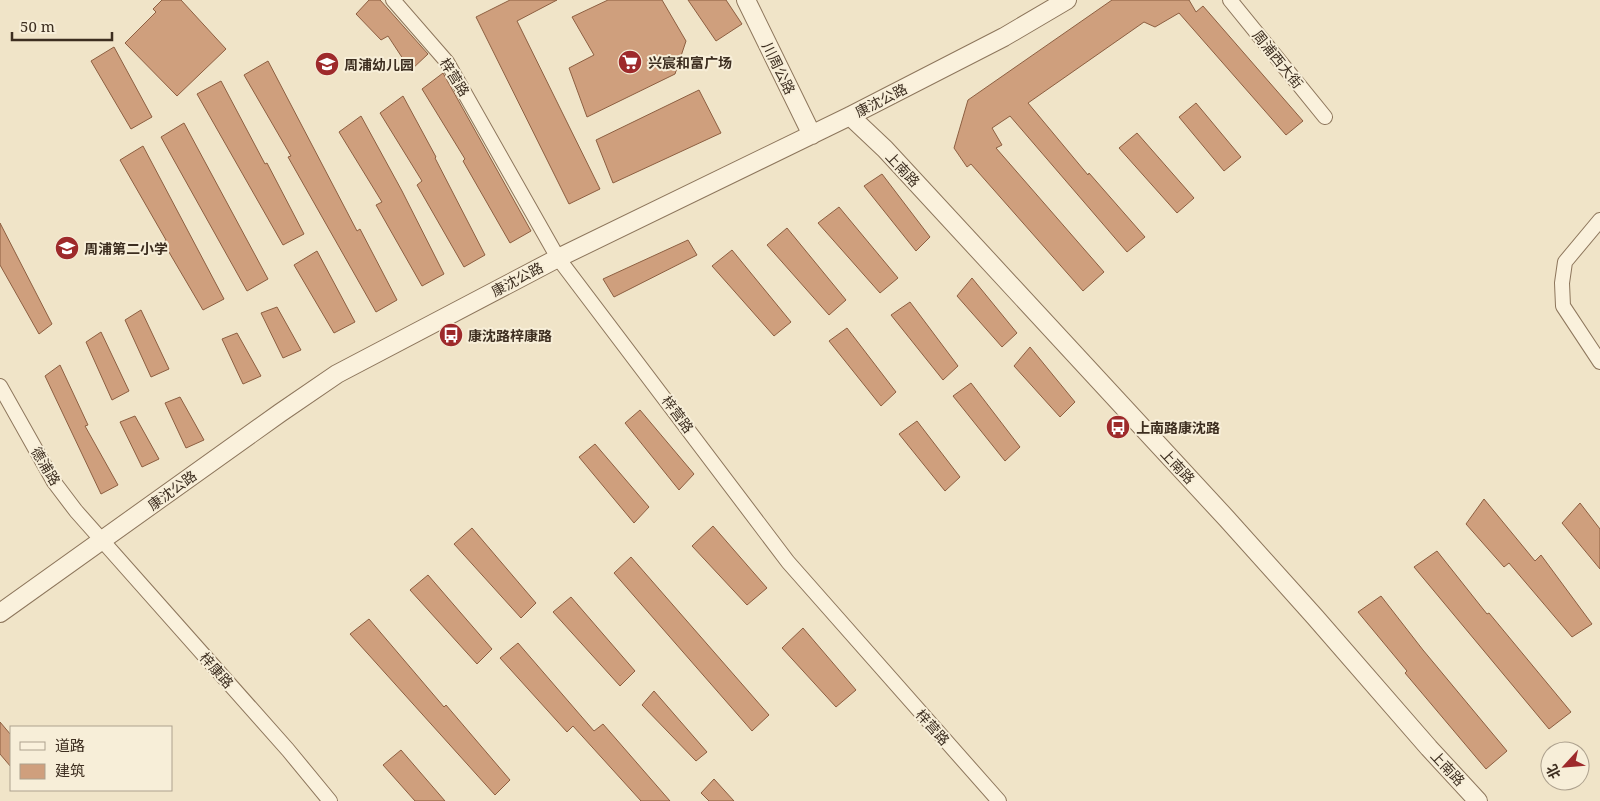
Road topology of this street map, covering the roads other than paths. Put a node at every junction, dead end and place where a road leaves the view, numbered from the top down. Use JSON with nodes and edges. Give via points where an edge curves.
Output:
{"nodes":[{"id":1,"x":393,"y":0,"type":"edge"},
{"id":2,"x":746,"y":0,"type":"edge"},
{"id":3,"x":1067,"y":0,"type":"edge"},
{"id":4,"x":1230,"y":0,"type":"edge"},
{"id":5,"x":850,"y":116,"type":"junction"},
{"id":6,"x":1325,"y":117,"type":"dead end"},
{"id":7,"x":812,"y":135,"type":"junction"},
{"id":8,"x":1600,"y":220,"type":"edge"},
{"id":9,"x":558,"y":258,"type":"junction"},
{"id":10,"x":1600,"y":362,"type":"edge"},
{"id":11,"x":0,"y":386,"type":"edge"},
{"id":12,"x":103,"y":540,"type":"junction"},
{"id":13,"x":0,"y":613,"type":"edge"},
{"id":14,"x":330,"y":801,"type":"edge"},
{"id":15,"x":999,"y":801,"type":"edge"},
{"id":16,"x":1478,"y":801,"type":"edge"}],
"edges":[{"from":1,"to":9,"type":"street","name":"梓营路","via":[[447,62]]},
{"from":2,"to":7,"type":"street","name":"川周公路"},
{"from":3,"to":5,"type":"street","name":"康沈公路","via":[[1004,37]]},
{"from":4,"to":6,"type":"street","name":"周浦西大街"},
{"from":5,"to":7,"type":"street","name":"康沈公路"},
{"from":5,"to":16,"type":"street","name":"上南路","via":[[885,149],[1169,456]]},
{"from":7,"to":9,"type":"street","name":"康沈公路"},
{"from":8,"to":10,"type":"street","via":[[1565,262],[1562,283],[1563,306]]},
{"from":9,"to":12,"type":"street","name":"康沈公路","via":[[336,374]]},
{"from":9,"to":15,"type":"street","name":"梓营路","via":[[788,562]]},
{"from":11,"to":12,"type":"street","name":"德浦路","via":[[54,482]]},
{"from":12,"to":13,"type":"street","name":"康沈公路"},
{"from":12,"to":14,"type":"street","name":"梓康路"}]}
